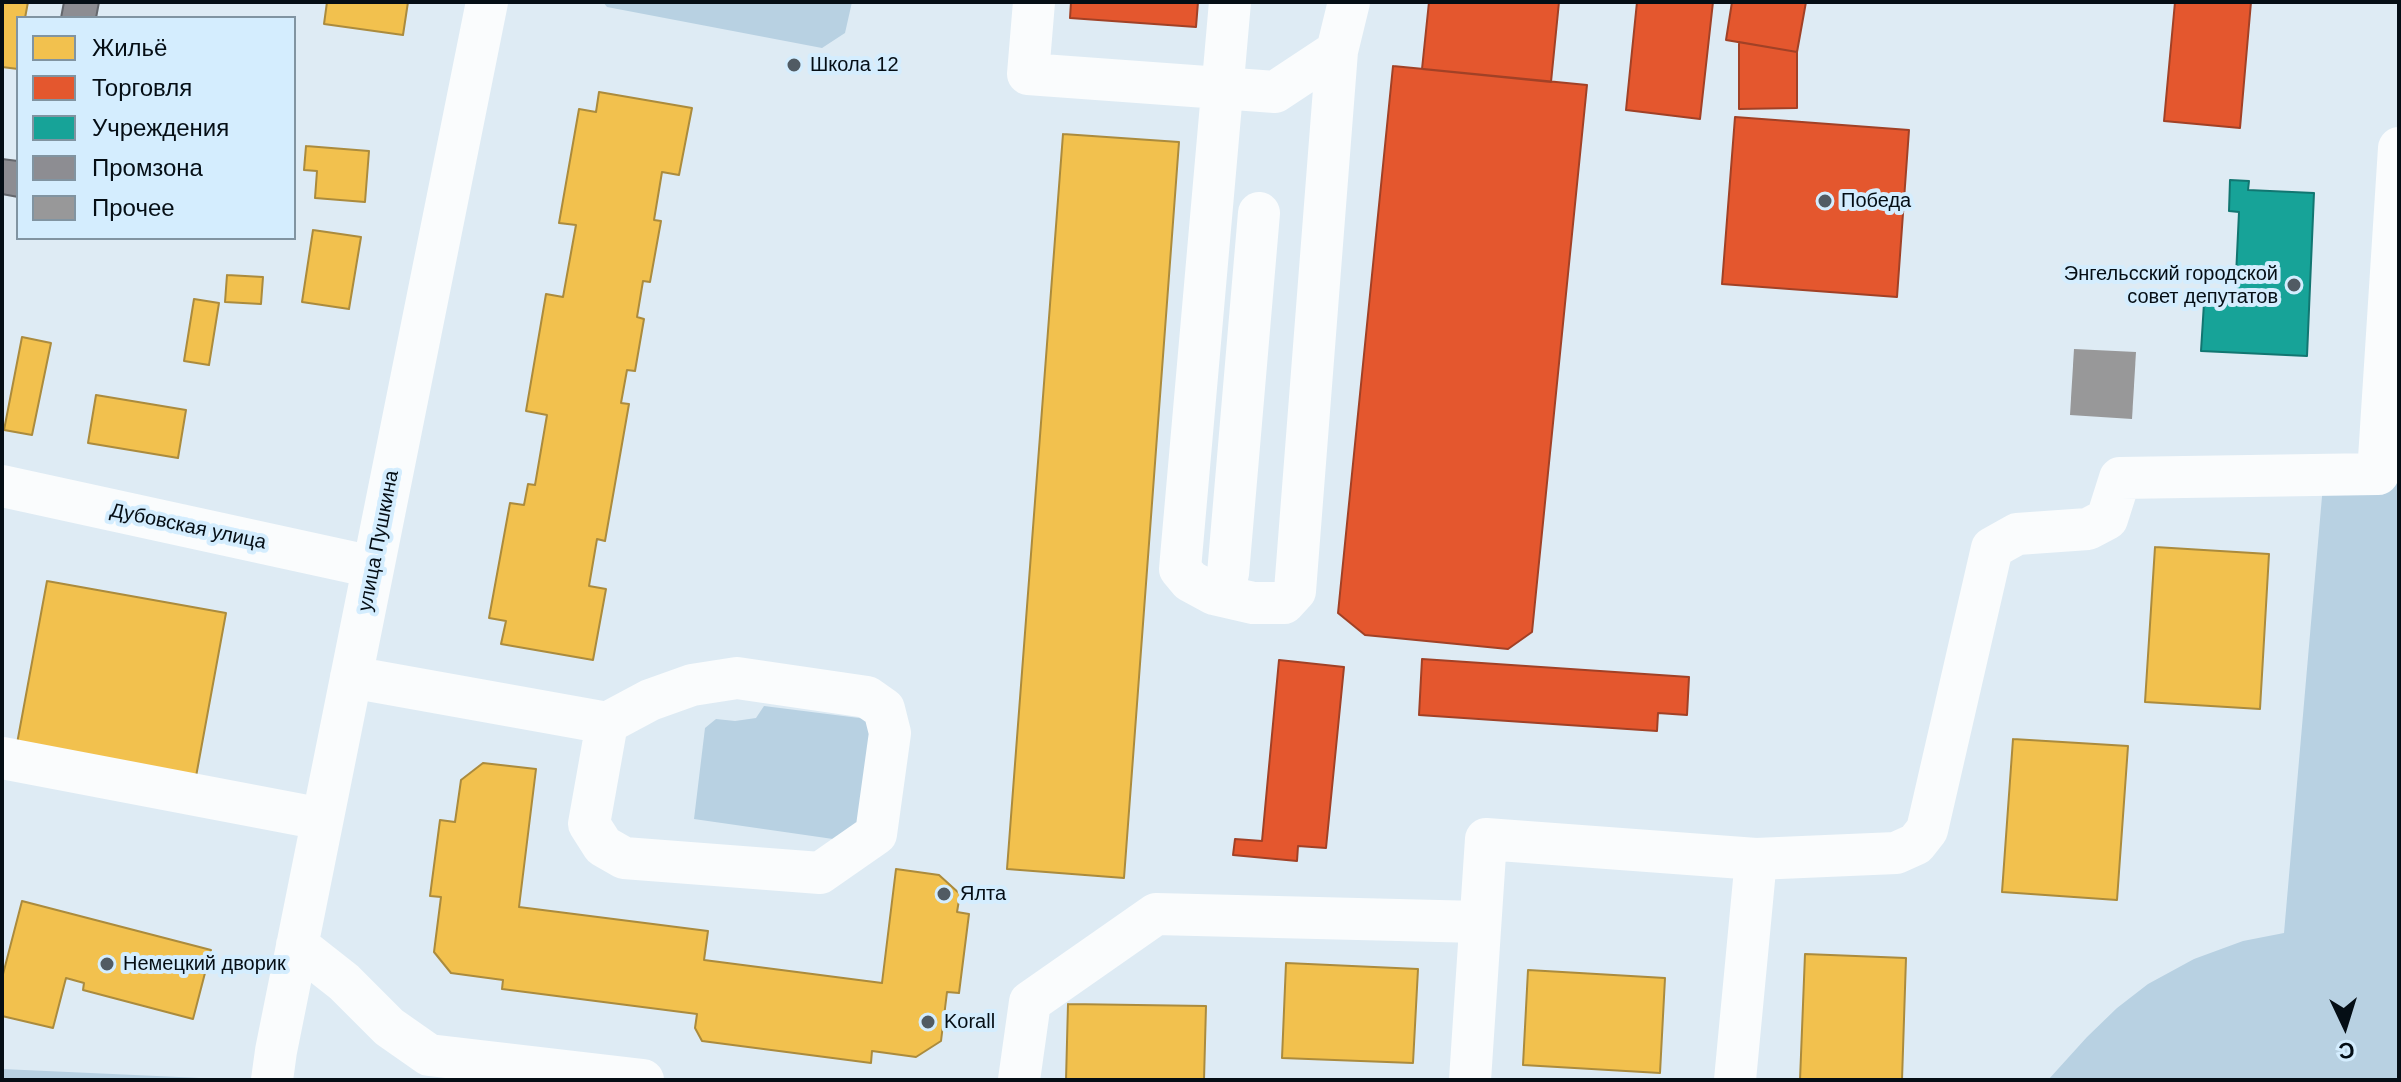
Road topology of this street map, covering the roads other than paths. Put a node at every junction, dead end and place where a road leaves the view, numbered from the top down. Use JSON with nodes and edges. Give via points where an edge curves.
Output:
{"nodes":[{"id":1,"x":487,"y":2,"type":"edge"},
{"id":2,"x":1034,"y":2,"type":"edge"},
{"id":3,"x":1230,"y":2,"type":"edge"},
{"id":4,"x":1349,"y":2,"type":"edge"},
{"id":5,"x":1337,"y":51,"type":"junction"},
{"id":6,"x":1222,"y":88,"type":"junction"},
{"id":7,"x":2399,"y":148,"type":"edge"},
{"id":8,"x":1259,"y":213,"type":"dead end"},
{"id":9,"x":2,"y":486,"type":"edge"},
{"id":10,"x":373,"y":567,"type":"junction"},
{"id":11,"x":1214,"y":594,"type":"junction"},
{"id":12,"x":351,"y":677,"type":"junction"},
{"id":13,"x":607,"y":723,"type":"junction"},
{"id":14,"x":2,"y":758,"type":"edge"},
{"id":15,"x":322,"y":819,"type":"junction"},
{"id":16,"x":1756,"y":859,"type":"junction"},
{"id":17,"x":1479,"y":922,"type":"junction"},
{"id":18,"x":297,"y":945,"type":"junction"},
{"id":19,"x":272,"y":1080,"type":"edge"},
{"id":20,"x":643,"y":1080,"type":"edge"},
{"id":21,"x":1019,"y":1080,"type":"edge"},
{"id":22,"x":1470,"y":1080,"type":"edge"},
{"id":23,"x":1735,"y":1080,"type":"edge"}],
"edges":[{"from":1,"to":10,"type":"street","name":"улица Пушкина"},
{"from":2,"to":6,"type":"street","via":[[1028,74]]},
{"from":3,"to":6,"type":"street"},
{"from":4,"to":5,"type":"street"},
{"from":5,"to":6,"type":"street","via":[[1275,92]]},
{"from":5,"to":11,"type":"street","via":[[1295,591],[1284,603]]},
{"from":6,"to":11,"type":"street","via":[[1180,569]]},
{"from":7,"to":16,"type":"street","via":[[2378,474],[2120,478],[2107,519],[2088,529],[2017,534],[1992,548],[1927,830],[1916,844],[1896,853]]},
{"from":8,"to":11,"type":"street","via":[[1228,574]]},
{"from":9,"to":10,"type":"street","name":"Дубовская улица"},
{"from":10,"to":12,"type":"street","name":"улица Пушкина"},
{"from":12,"to":13,"type":"street"},
{"from":12,"to":15,"type":"street","name":"улица Пушкина"},
{"from":13,"to":13,"type":"street","via":[[589,824],[603,846],[624,858],[820,873],[876,834],[890,733],[884,709],[867,697],[737,678],[692,685]]},
{"from":14,"to":15,"type":"street"},
{"from":15,"to":18,"type":"street","name":"улица Пушкина"},
{"from":16,"to":17,"type":"street","via":[[1486,839]]},
{"from":16,"to":23,"type":"street"},
{"from":17,"to":21,"type":"street","via":[[1156,914],[1030,1002]]},
{"from":17,"to":22,"type":"street"},
{"from":18,"to":19,"type":"street","name":"улица Пушкина"},
{"from":18,"to":20,"type":"street","via":[[389,1027],[429,1055]]}]}
